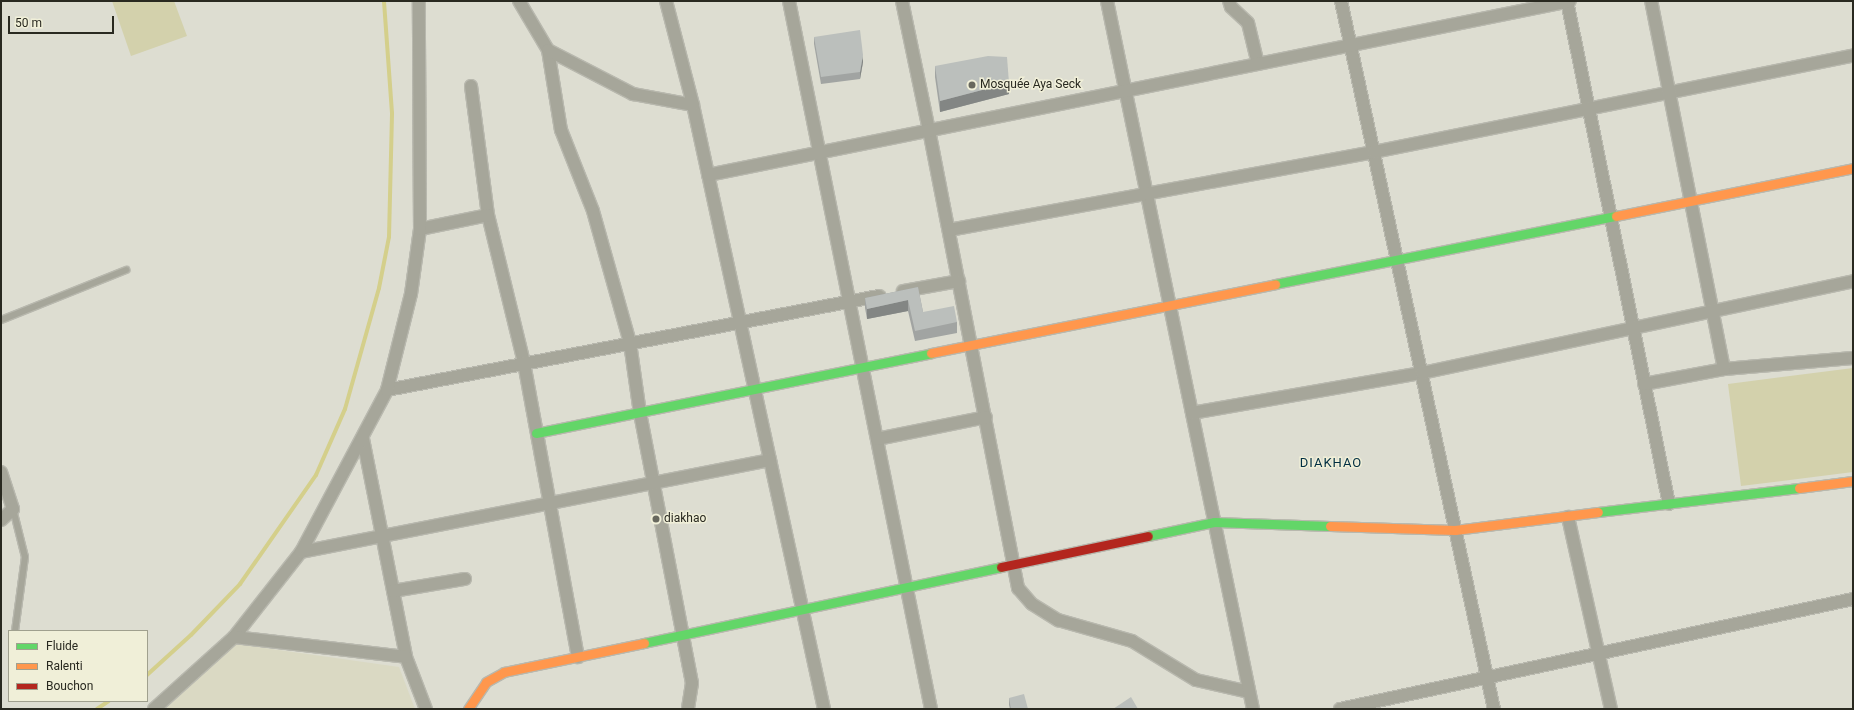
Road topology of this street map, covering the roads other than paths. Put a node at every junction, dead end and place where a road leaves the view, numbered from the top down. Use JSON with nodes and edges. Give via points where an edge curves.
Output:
{"nodes":[{"id":1,"x":419,"y":1,"type":"edge"},
{"id":2,"x":519,"y":1,"type":"edge"},
{"id":3,"x":666,"y":1,"type":"edge"},
{"id":4,"x":789,"y":1,"type":"edge"},
{"id":5,"x":902,"y":1,"type":"edge"},
{"id":6,"x":1107,"y":1,"type":"edge"},
{"id":7,"x":1230,"y":1,"type":"edge"},
{"id":8,"x":1341,"y":1,"type":"edge"},
{"id":9,"x":1568,"y":1,"type":"edge"},
{"id":10,"x":1651,"y":1,"type":"edge"},
{"id":11,"x":1351,"y":45,"type":"junction"},
{"id":12,"x":548,"y":50,"type":"junction"},
{"id":13,"x":1853,"y":55,"type":"edge"},
{"id":14,"x":1258,"y":64,"type":"junction"},
{"id":15,"x":471,"y":86,"type":"dead end"},
{"id":16,"x":1126,"y":91,"type":"junction"},
{"id":17,"x":1668,"y":92,"type":"junction"},
{"id":18,"x":693,"y":104,"type":"junction"},
{"id":19,"x":1589,"y":109,"type":"junction"},
{"id":20,"x":929,"y":130,"type":"junction"},
{"id":21,"x":819,"y":152,"type":"junction"},
{"id":22,"x":1374,"y":152,"type":"junction"},
{"id":23,"x":1853,"y":168,"type":"edge"},
{"id":24,"x":708,"y":175,"type":"junction"},
{"id":25,"x":1147,"y":194,"type":"junction"},
{"id":26,"x":1689,"y":201,"type":"junction"},
{"id":27,"x":488,"y":215,"type":"junction"},
{"id":28,"x":1611,"y":217,"type":"junction"},
{"id":29,"x":420,"y":229,"type":"junction"},
{"id":30,"x":949,"y":230,"type":"junction"},
{"id":31,"x":1397,"y":260,"type":"junction"},
{"id":32,"x":126,"y":270,"type":"dead end"},
{"id":33,"x":1853,"y":280,"type":"edge"},
{"id":34,"x":958,"y":281,"type":"junction"},
{"id":35,"x":849,"y":301,"type":"junction"},
{"id":36,"x":1170,"y":306,"type":"junction"},
{"id":37,"x":1712,"y":312,"type":"junction"},
{"id":38,"x":1,"y":320,"type":"edge"},
{"id":39,"x":740,"y":322,"type":"junction"},
{"id":40,"x":1633,"y":329,"type":"junction"},
{"id":41,"x":630,"y":343,"type":"junction"},
{"id":42,"x":971,"y":346,"type":"junction"},
{"id":43,"x":1853,"y":358,"type":"edge"},
{"id":44,"x":524,"y":363,"type":"junction"},
{"id":45,"x":862,"y":368,"type":"junction"},
{"id":46,"x":1724,"y":369,"type":"junction"},
{"id":47,"x":1422,"y":372,"type":"junction"},
{"id":48,"x":1644,"y":384,"type":"junction"},
{"id":49,"x":755,"y":389,"type":"junction"},
{"id":50,"x":388,"y":390,"type":"junction"},
{"id":51,"x":640,"y":412,"type":"junction"},
{"id":52,"x":1192,"y":413,"type":"junction"},
{"id":53,"x":986,"y":417,"type":"junction"},
{"id":54,"x":536,"y":433,"type":"junction"},
{"id":55,"x":363,"y":439,"type":"junction"},
{"id":56,"x":877,"y":439,"type":"junction"},
{"id":57,"x":770,"y":460,"type":"junction"},
{"id":58,"x":1,"y":472,"type":"edge"},
{"id":59,"x":1853,"y":481,"type":"edge"},
{"id":60,"x":654,"y":482,"type":"junction"},
{"id":61,"x":550,"y":503,"type":"junction"},
{"id":62,"x":1669,"y":504,"type":"junction"},
{"id":63,"x":13,"y":509,"type":"junction"},
{"id":64,"x":1568,"y":518,"type":"junction"},
{"id":65,"x":1,"y":520,"type":"edge"},
{"id":66,"x":1214,"y":522,"type":"junction"},
{"id":67,"x":1455,"y":530,"type":"junction"},
{"id":68,"x":383,"y":536,"type":"junction"},
{"id":69,"x":301,"y":552,"type":"junction"},
{"id":70,"x":1012,"y":565,"type":"junction"},
{"id":71,"x":465,"y":580,"type":"dead end"},
{"id":72,"x":906,"y":588,"type":"junction"},
{"id":73,"x":393,"y":591,"type":"junction"},
{"id":74,"x":1853,"y":599,"type":"edge"},
{"id":75,"x":802,"y":610,"type":"junction"},
{"id":76,"x":15,"y":630,"type":"edge"},
{"id":77,"x":683,"y":635,"type":"junction"},
{"id":78,"x":234,"y":636,"type":"junction"},
{"id":79,"x":1599,"y":654,"type":"junction"},
{"id":80,"x":406,"y":657,"type":"junction"},
{"id":81,"x":578,"y":657,"type":"junction"},
{"id":82,"x":1487,"y":678,"type":"junction"},
{"id":83,"x":1249,"y":692,"type":"junction"},
{"id":84,"x":154,"y":709,"type":"edge"},
{"id":85,"x":426,"y":709,"type":"edge"},
{"id":86,"x":468,"y":709,"type":"edge"},
{"id":87,"x":688,"y":709,"type":"edge"},
{"id":88,"x":824,"y":709,"type":"edge"},
{"id":89,"x":931,"y":709,"type":"edge"},
{"id":90,"x":1253,"y":709,"type":"edge"},
{"id":91,"x":1340,"y":709,"type":"edge"},
{"id":92,"x":1494,"y":709,"type":"edge"},
{"id":93,"x":1612,"y":709,"type":"edge"}],
"edges":[{"from":1,"to":29,"type":"street"},
{"from":2,"to":12,"type":"street"},
{"from":3,"to":18,"type":"street"},
{"from":4,"to":21,"type":"street"},
{"from":5,"to":20,"type":"street"},
{"from":6,"to":16,"type":"street"},
{"from":7,"to":14,"type":"street","via":[[1231,7],[1248,23]]},
{"from":8,"to":11,"type":"street"},
{"from":9,"to":11,"type":"street"},
{"from":9,"to":19,"type":"street"},
{"from":10,"to":17,"type":"street"},
{"from":11,"to":14,"type":"street"},
{"from":11,"to":22,"type":"street"},
{"from":12,"to":18,"type":"street","via":[[633,94],[647,99]]},
{"from":12,"to":41,"type":"street","via":[[561,130],[593,211]]},
{"from":13,"to":17,"type":"street"},
{"from":14,"to":16,"type":"street"},
{"from":15,"to":27,"type":"street"},
{"from":16,"to":20,"type":"street"},
{"from":16,"to":25,"type":"street"},
{"from":17,"to":19,"type":"street"},
{"from":17,"to":26,"type":"street"},
{"from":18,"to":24,"type":"street"},
{"from":19,"to":22,"type":"street"},
{"from":19,"to":28,"type":"street"},
{"from":20,"to":21,"type":"street"},
{"from":20,"to":30,"type":"street"},
{"from":21,"to":24,"type":"street"},
{"from":21,"to":35,"type":"street"},
{"from":22,"to":25,"type":"street"},
{"from":22,"to":31,"type":"street"},
{"from":23,"to":26,"type":"street"},
{"from":24,"to":39,"type":"street"},
{"from":25,"to":30,"type":"street"},
{"from":25,"to":36,"type":"street"},
{"from":26,"to":28,"type":"street"},
{"from":26,"to":37,"type":"street"},
{"from":27,"to":29,"type":"street"},
{"from":27,"to":44,"type":"street"},
{"from":28,"to":31,"type":"street"},
{"from":28,"to":40,"type":"street"},
{"from":29,"to":50,"type":"street","via":[[411,294]]},
{"from":30,"to":34,"type":"street"},
{"from":31,"to":36,"type":"street"},
{"from":31,"to":47,"type":"street"},
{"from":32,"to":38,"type":"lane"},
{"from":33,"to":37,"type":"street"},
{"from":34,"to":35,"type":"street"},
{"from":34,"to":42,"type":"street"},
{"from":35,"to":39,"type":"street"},
{"from":35,"to":45,"type":"street"},
{"from":36,"to":42,"type":"street"},
{"from":36,"to":52,"type":"street"},
{"from":37,"to":40,"type":"street"},
{"from":37,"to":46,"type":"street"},
{"from":39,"to":41,"type":"street"},
{"from":39,"to":49,"type":"street"},
{"from":40,"to":47,"type":"street"},
{"from":40,"to":48,"type":"street"},
{"from":41,"to":44,"type":"street"},
{"from":41,"to":51,"type":"street"},
{"from":42,"to":45,"type":"street"},
{"from":42,"to":53,"type":"street"},
{"from":43,"to":46,"type":"street"},
{"from":44,"to":50,"type":"street"},
{"from":44,"to":54,"type":"street"},
{"from":45,"to":49,"type":"street"},
{"from":45,"to":56,"type":"street"},
{"from":46,"to":48,"type":"street"},
{"from":47,"to":52,"type":"street"},
{"from":47,"to":67,"type":"street"},
{"from":48,"to":62,"type":"street"},
{"from":49,"to":51,"type":"street"},
{"from":49,"to":57,"type":"street"},
{"from":50,"to":55,"type":"street"},
{"from":51,"to":54,"type":"street"},
{"from":51,"to":60,"type":"street"},
{"from":52,"to":66,"type":"street"},
{"from":53,"to":56,"type":"street"},
{"from":53,"to":70,"type":"street"},
{"from":54,"to":61,"type":"street"},
{"from":55,"to":68,"type":"street"},
{"from":55,"to":69,"type":"street"},
{"from":56,"to":72,"type":"street"},
{"from":57,"to":60,"type":"street"},
{"from":57,"to":75,"type":"street"},
{"from":58,"to":63,"type":"street"},
{"from":59,"to":62,"type":"street"},
{"from":60,"to":61,"type":"street"},
{"from":60,"to":77,"type":"street"},
{"from":61,"to":68,"type":"street"},
{"from":61,"to":81,"type":"street"},
{"from":62,"to":64,"type":"street"},
{"from":63,"to":65,"type":"street"},
{"from":63,"to":76,"type":"lane","via":[[25,557]]},
{"from":64,"to":67,"type":"street"},
{"from":64,"to":79,"type":"street"},
{"from":66,"to":67,"type":"street"},
{"from":66,"to":70,"type":"street"},
{"from":66,"to":83,"type":"street"},
{"from":67,"to":82,"type":"street"},
{"from":68,"to":69,"type":"street"},
{"from":68,"to":73,"type":"street"},
{"from":69,"to":78,"type":"street"},
{"from":70,"to":72,"type":"street"},
{"from":70,"to":83,"type":"street","via":[[1018,588],[1032,604],[1058,620],[1132,641],[1196,680]]},
{"from":71,"to":73,"type":"street"},
{"from":72,"to":75,"type":"street"},
{"from":72,"to":89,"type":"street"},
{"from":73,"to":80,"type":"street"},
{"from":74,"to":79,"type":"street"},
{"from":75,"to":77,"type":"street"},
{"from":75,"to":88,"type":"street"},
{"from":77,"to":81,"type":"street"},
{"from":77,"to":87,"type":"street","via":[[692,683]]},
{"from":78,"to":80,"type":"street"},
{"from":78,"to":84,"type":"street"},
{"from":79,"to":82,"type":"street"},
{"from":79,"to":93,"type":"street"},
{"from":80,"to":85,"type":"street"},
{"from":81,"to":86,"type":"street","via":[[504,672],[486,682]]},
{"from":82,"to":91,"type":"street"},
{"from":82,"to":92,"type":"street"},
{"from":83,"to":90,"type":"street"}]}
